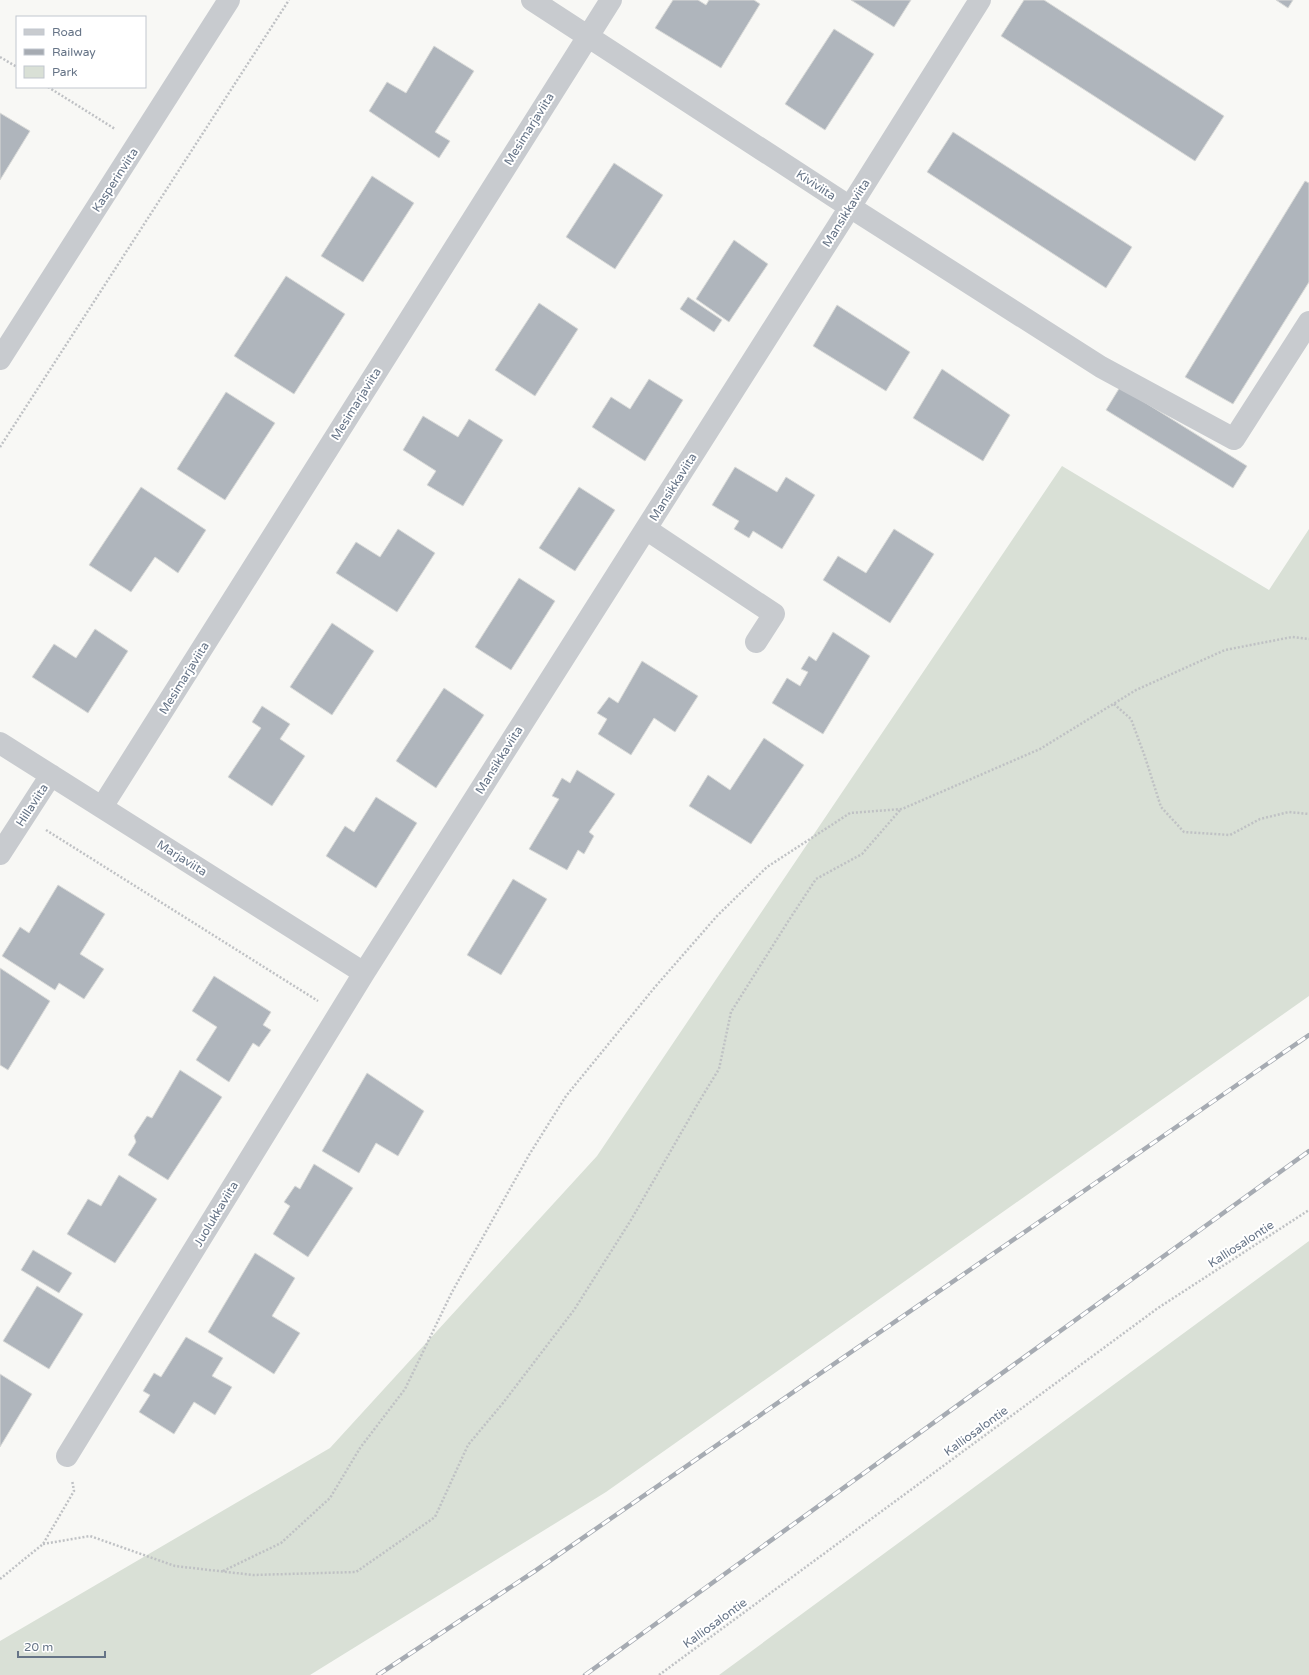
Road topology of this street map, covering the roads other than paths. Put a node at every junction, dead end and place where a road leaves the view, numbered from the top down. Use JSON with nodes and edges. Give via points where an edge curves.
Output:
{"nodes":[{"id":1,"x":229,"y":0,"type":"edge"},
{"id":2,"x":532,"y":0,"type":"edge"},
{"id":3,"x":611,"y":0,"type":"edge"},
{"id":4,"x":980,"y":0,"type":"edge"},
{"id":5,"x":588,"y":35,"type":"junction"},
{"id":6,"x":850,"y":207,"type":"junction"},
{"id":7,"x":1309,"y":322,"type":"edge"},
{"id":8,"x":0,"y":359,"type":"edge"},
{"id":9,"x":646,"y":529,"type":"junction"},
{"id":10,"x":756,"y":642,"type":"dead end"},
{"id":11,"x":0,"y":743,"type":"edge"},
{"id":12,"x":51,"y":775,"type":"junction"},
{"id":13,"x":102,"y":807,"type":"junction"},
{"id":14,"x":0,"y":854,"type":"edge"},
{"id":15,"x":364,"y":972,"type":"junction"},
{"id":16,"x":68,"y":1456,"type":"road end"}],
"edges":[{"from":1,"to":8,"type":"street","name":"Kasperinviita"},
{"from":2,"to":5,"type":"street","name":"Kiviviita"},
{"from":3,"to":5,"type":"street","name":"Mesimarjaviita"},
{"from":4,"to":6,"type":"street","name":"Mansikkaviita"},
{"from":5,"to":6,"type":"street","name":"Kiviviita"},
{"from":5,"to":13,"type":"street","name":"Mesimarjaviita"},
{"from":6,"to":7,"type":"street","name":"Kiviviita","via":[[1101,367],[1234,439]]},
{"from":6,"to":9,"type":"street","name":"Mansikkaviita"},
{"from":9,"to":10,"type":"street","via":[[774,614]]},
{"from":9,"to":15,"type":"street","name":"Mansikkaviita"},
{"from":11,"to":12,"type":"street","name":"Marjaviita"},
{"from":12,"to":13,"type":"street","name":"Marjaviita"},
{"from":12,"to":14,"type":"street","name":"Hillaviita"},
{"from":13,"to":15,"type":"street","name":"Marjaviita"},
{"from":15,"to":16,"type":"street","name":"Juolukkaviita"}]}
